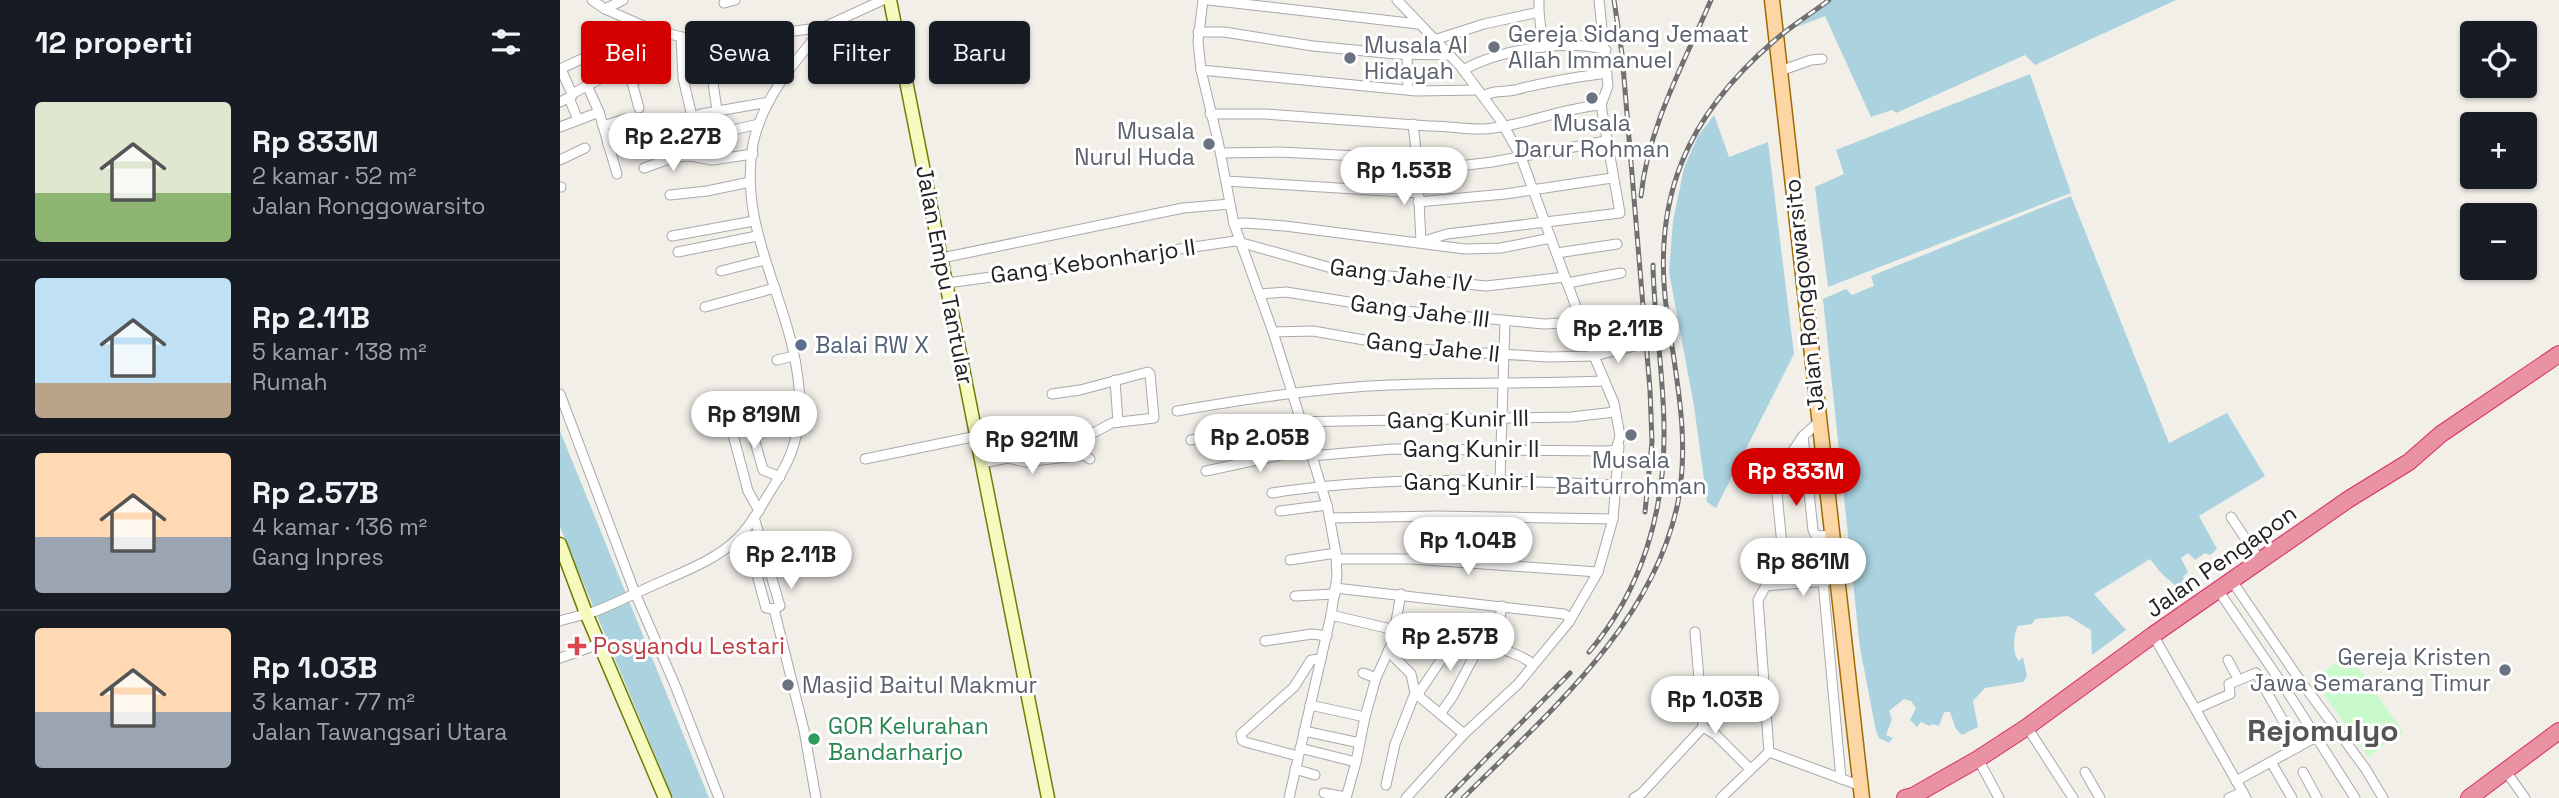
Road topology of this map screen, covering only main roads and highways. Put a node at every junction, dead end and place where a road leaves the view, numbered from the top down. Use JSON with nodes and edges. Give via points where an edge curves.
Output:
{"nodes":[{"id":1,"x":1772,"y":0,"type":"edge"},
{"id":2,"x":2559,"y":354,"type":"edge"},
{"id":3,"x":2559,"y":731,"type":"edge"},
{"id":4,"x":1861,"y":792,"type":"edge"},
{"id":5,"x":1911,"y":797,"type":"edge"},
{"id":6,"x":2469,"y":798,"type":"edge"}],
"edges":[{"from":1,"to":4,"type":"main road","name":"Jalan Ronggowarsito"},
{"from":2,"to":5,"type":"highway","name":"Jalan Pengapon","via":[[2027,727]]},
{"from":3,"to":6,"type":"highway"}]}
